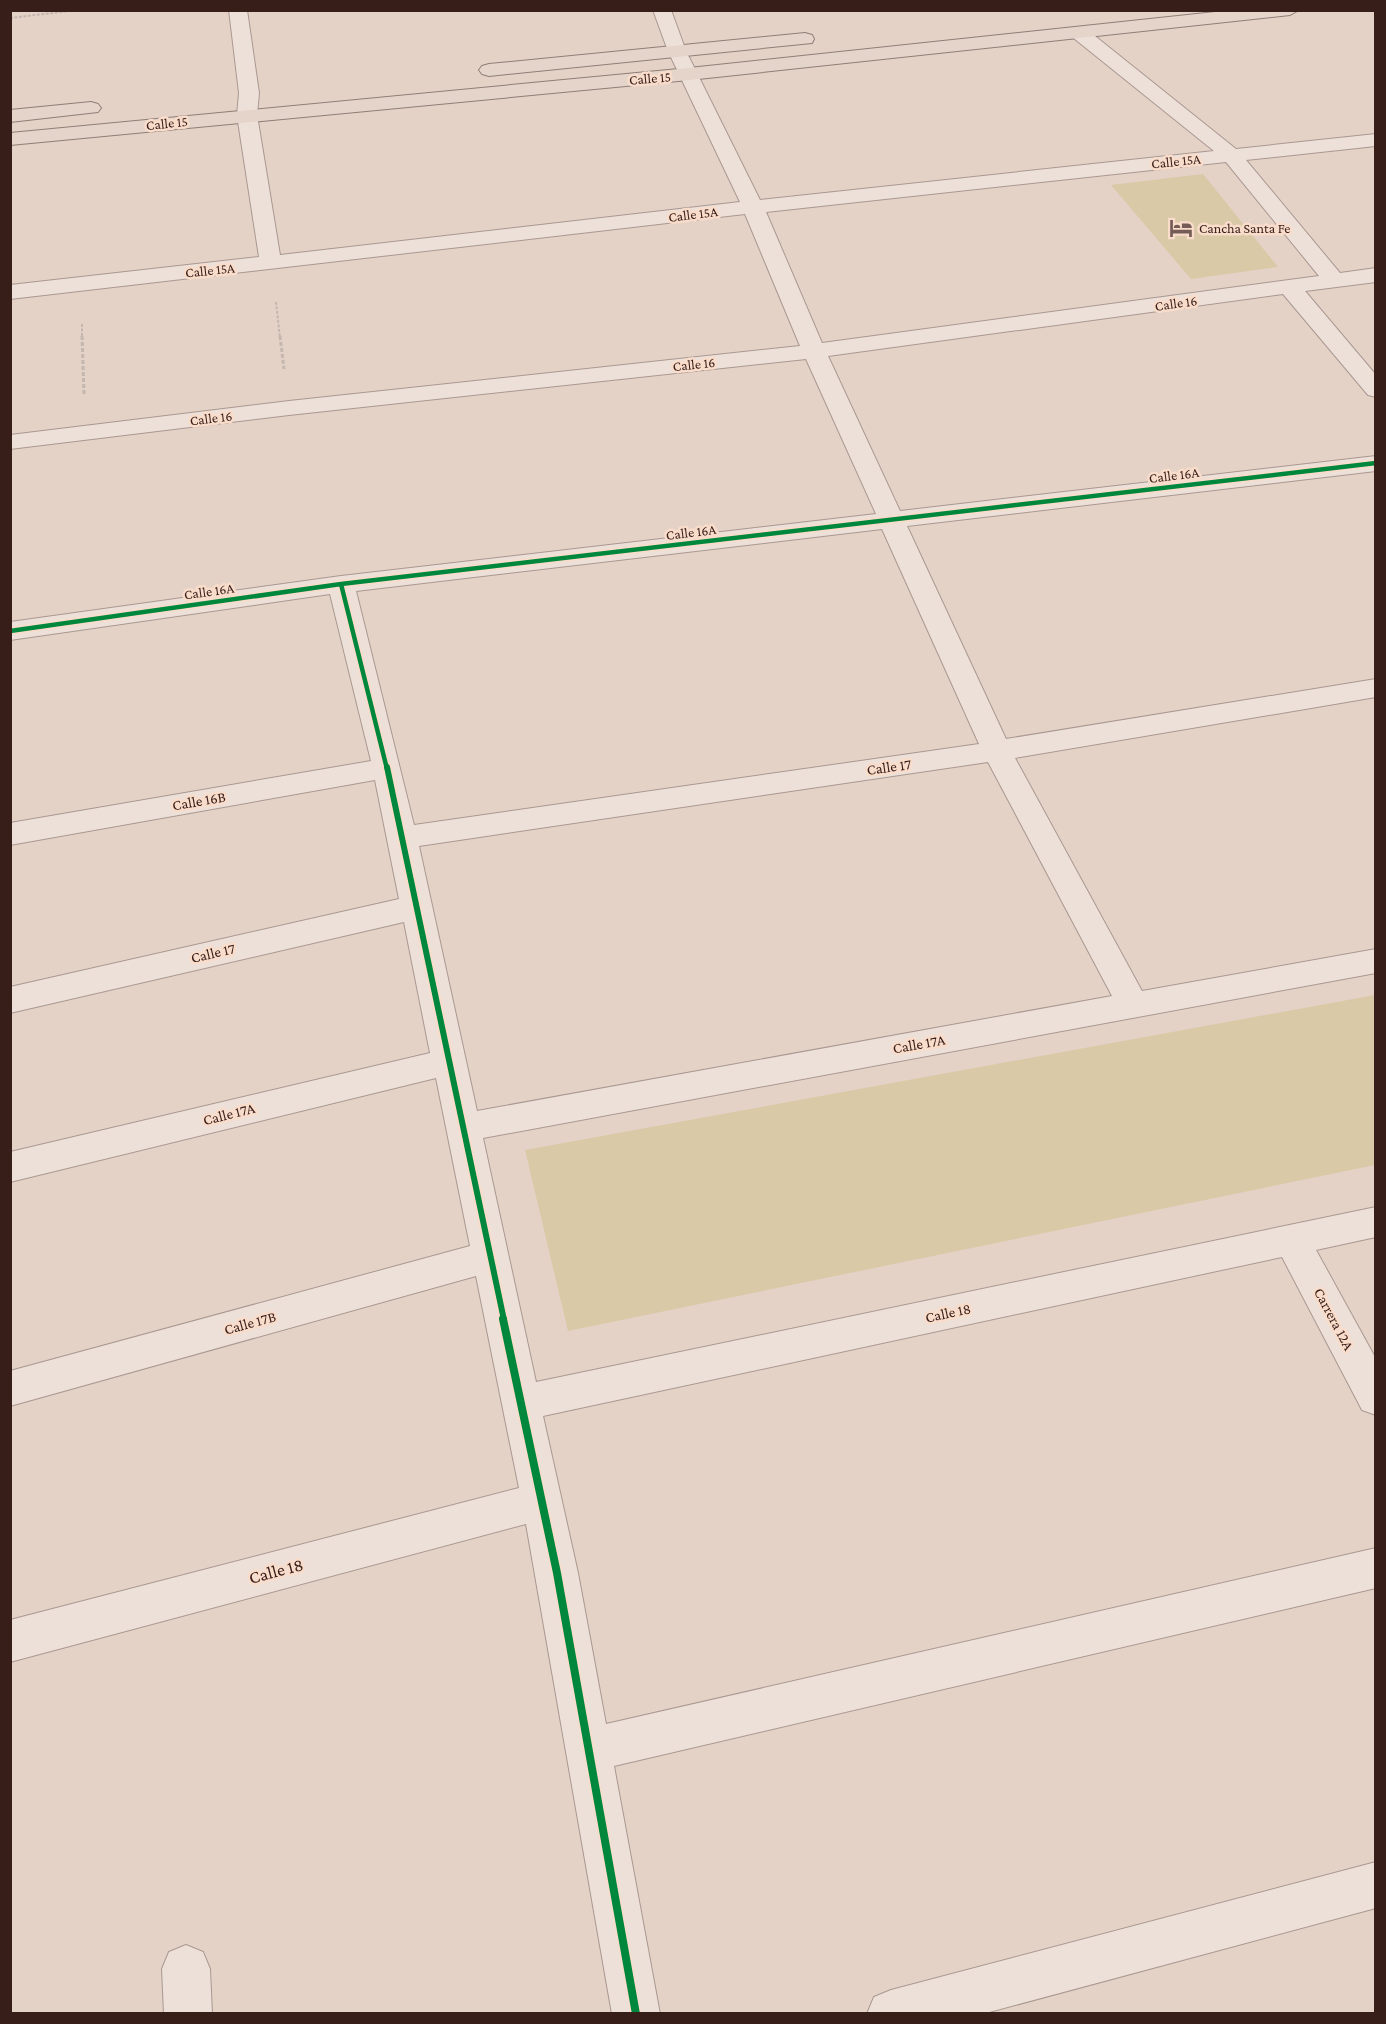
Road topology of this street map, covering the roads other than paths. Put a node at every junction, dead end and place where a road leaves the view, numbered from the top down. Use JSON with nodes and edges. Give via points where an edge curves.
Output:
{"nodes":[{"id":1,"x":238,"y":10,"type":"edge"},
{"id":2,"x":662,"y":10,"type":"edge"},
{"id":3,"x":1290,"y":10,"type":"edge"},
{"id":4,"x":1078,"y":32,"type":"junction"},
{"id":5,"x":818,"y":37,"type":"dead end"},
{"id":6,"x":677,"y":51,"type":"junction"},
{"id":7,"x":475,"y":71,"type":"dead end"},
{"id":8,"x":689,"y":74,"type":"junction"},
{"id":9,"x":273,"y":91,"type":"dead end"},
{"id":10,"x":249,"y":93,"type":"junction"},
{"id":11,"x":225,"y":95,"type":"dead end"},
{"id":12,"x":106,"y":107,"type":"dead end"},
{"id":13,"x":247,"y":115,"type":"junction"},
{"id":14,"x":10,"y":116,"type":"edge"},
{"id":15,"x":10,"y":139,"type":"edge"},
{"id":16,"x":1376,"y":140,"type":"edge"},
{"id":17,"x":1231,"y":156,"type":"junction"},
{"id":18,"x":753,"y":207,"type":"junction"},
{"id":19,"x":271,"y":263,"type":"junction"},
{"id":20,"x":1376,"y":275,"type":"edge"},
{"id":21,"x":1335,"y":281,"type":"junction"},
{"id":22,"x":1289,"y":287,"type":"junction"},
{"id":23,"x":10,"y":292,"type":"edge"},
{"id":24,"x":814,"y":351,"type":"junction"},
{"id":25,"x":1376,"y":390,"type":"edge"},
{"id":26,"x":10,"y":442,"type":"edge"},
{"id":27,"x":1376,"y":464,"type":"edge"},
{"id":28,"x":891,"y":521,"type":"junction"},
{"id":29,"x":341,"y":584,"type":"junction"},
{"id":30,"x":10,"y":631,"type":"edge"},
{"id":31,"x":1376,"y":688,"type":"edge"},
{"id":32,"x":997,"y":751,"type":"junction"},
{"id":33,"x":387,"y":768,"type":"junction"},
{"id":34,"x":10,"y":834,"type":"edge"},
{"id":35,"x":401,"y":838,"type":"junction"},
{"id":36,"x":416,"y":907,"type":"junction"},
{"id":37,"x":1376,"y":962,"type":"edge"},
{"id":38,"x":10,"y":1000,"type":"edge"},
{"id":39,"x":1133,"y":1005,"type":"junction"},
{"id":40,"x":448,"y":1062,"type":"junction"},
{"id":41,"x":462,"y":1128,"type":"junction"},
{"id":42,"x":10,"y":1167,"type":"edge"},
{"id":43,"x":1376,"y":1222,"type":"edge"},
{"id":44,"x":1292,"y":1240,"type":"junction"},
{"id":45,"x":489,"y":1257,"type":"junction"},
{"id":46,"x":10,"y":1389,"type":"edge"},
{"id":47,"x":1376,"y":1398,"type":"edge"},
{"id":48,"x":520,"y":1403,"type":"junction"},
{"id":49,"x":542,"y":1501,"type":"junction"},
{"id":50,"x":1376,"y":1568,"type":"edge"},
{"id":51,"x":10,"y":1641,"type":"edge"},
{"id":52,"x":590,"y":1750,"type":"junction"},
{"id":53,"x":1376,"y":1885,"type":"edge"},
{"id":54,"x":636,"y":2013,"type":"edge"},
{"id":55,"x":891,"y":2013,"type":"edge"}],
"edges":[{"from":1,"to":10,"type":"street"},
{"from":2,"to":6,"type":"street"},
{"from":3,"to":4,"type":"main road","name":"Calle 15"},
{"from":4,"to":8,"type":"main road","name":"Calle 15"},
{"from":4,"to":17,"type":"street"},
{"from":5,"to":6,"type":"main road","name":"Calle 15"},
{"from":6,"to":7,"type":"main road","name":"Calle 15"},
{"from":6,"to":8,"type":"street"},
{"from":8,"to":13,"type":"main road","name":"Calle 15"},
{"from":8,"to":18,"type":"street"},
{"from":9,"to":10,"type":"main road"},
{"from":10,"to":11,"type":"main road"},
{"from":10,"to":13,"type":"street"},
{"from":12,"to":14,"type":"main road"},
{"from":13,"to":15,"type":"main road","name":"Calle 15"},
{"from":13,"to":19,"type":"street"},
{"from":16,"to":17,"type":"street","name":"Calle 15A"},
{"from":17,"to":18,"type":"street","name":"Calle 15A"},
{"from":17,"to":21,"type":"street"},
{"from":18,"to":19,"type":"street","name":"Calle 15A"},
{"from":18,"to":24,"type":"street"},
{"from":19,"to":23,"type":"street","name":"Calle 15A"},
{"from":20,"to":21,"type":"street","name":"Calle 16"},
{"from":21,"to":22,"type":"street","name":"Calle 16"},
{"from":22,"to":24,"type":"street","name":"Calle 16"},
{"from":22,"to":25,"type":"street"},
{"from":24,"to":26,"type":"street","name":"Calle 16"},
{"from":24,"to":28,"type":"street"},
{"from":27,"to":28,"type":"street","name":"Calle 16A"},
{"from":28,"to":29,"type":"street","name":"Calle 16A"},
{"from":28,"to":32,"type":"street"},
{"from":29,"to":30,"type":"street","name":"Calle 16A"},
{"from":29,"to":33,"type":"street"},
{"from":31,"to":32,"type":"street","name":"Calle 17"},
{"from":32,"to":35,"type":"street","name":"Calle 17"},
{"from":32,"to":39,"type":"street"},
{"from":33,"to":34,"type":"street","name":"Calle 16B"},
{"from":33,"to":35,"type":"street"},
{"from":35,"to":36,"type":"street"},
{"from":36,"to":38,"type":"street","name":"Calle 17"},
{"from":36,"to":40,"type":"street"},
{"from":37,"to":39,"type":"street","name":"Calle 17A"},
{"from":39,"to":41,"type":"street","name":"Calle 17A"},
{"from":40,"to":41,"type":"street"},
{"from":40,"to":42,"type":"street","name":"Calle 17A"},
{"from":41,"to":45,"type":"street"},
{"from":43,"to":44,"type":"street","name":"Calle 18"},
{"from":44,"to":47,"type":"street","name":"Carrera 12A"},
{"from":44,"to":48,"type":"street","name":"Calle 18"},
{"from":45,"to":46,"type":"street","name":"Calle 17B"},
{"from":45,"to":48,"type":"street"},
{"from":48,"to":49,"type":"street"},
{"from":49,"to":51,"type":"street","name":"Calle 18"},
{"from":49,"to":52,"type":"street"},
{"from":50,"to":52,"type":"street"},
{"from":52,"to":54,"type":"street"},
{"from":53,"to":55,"type":"street"}]}
